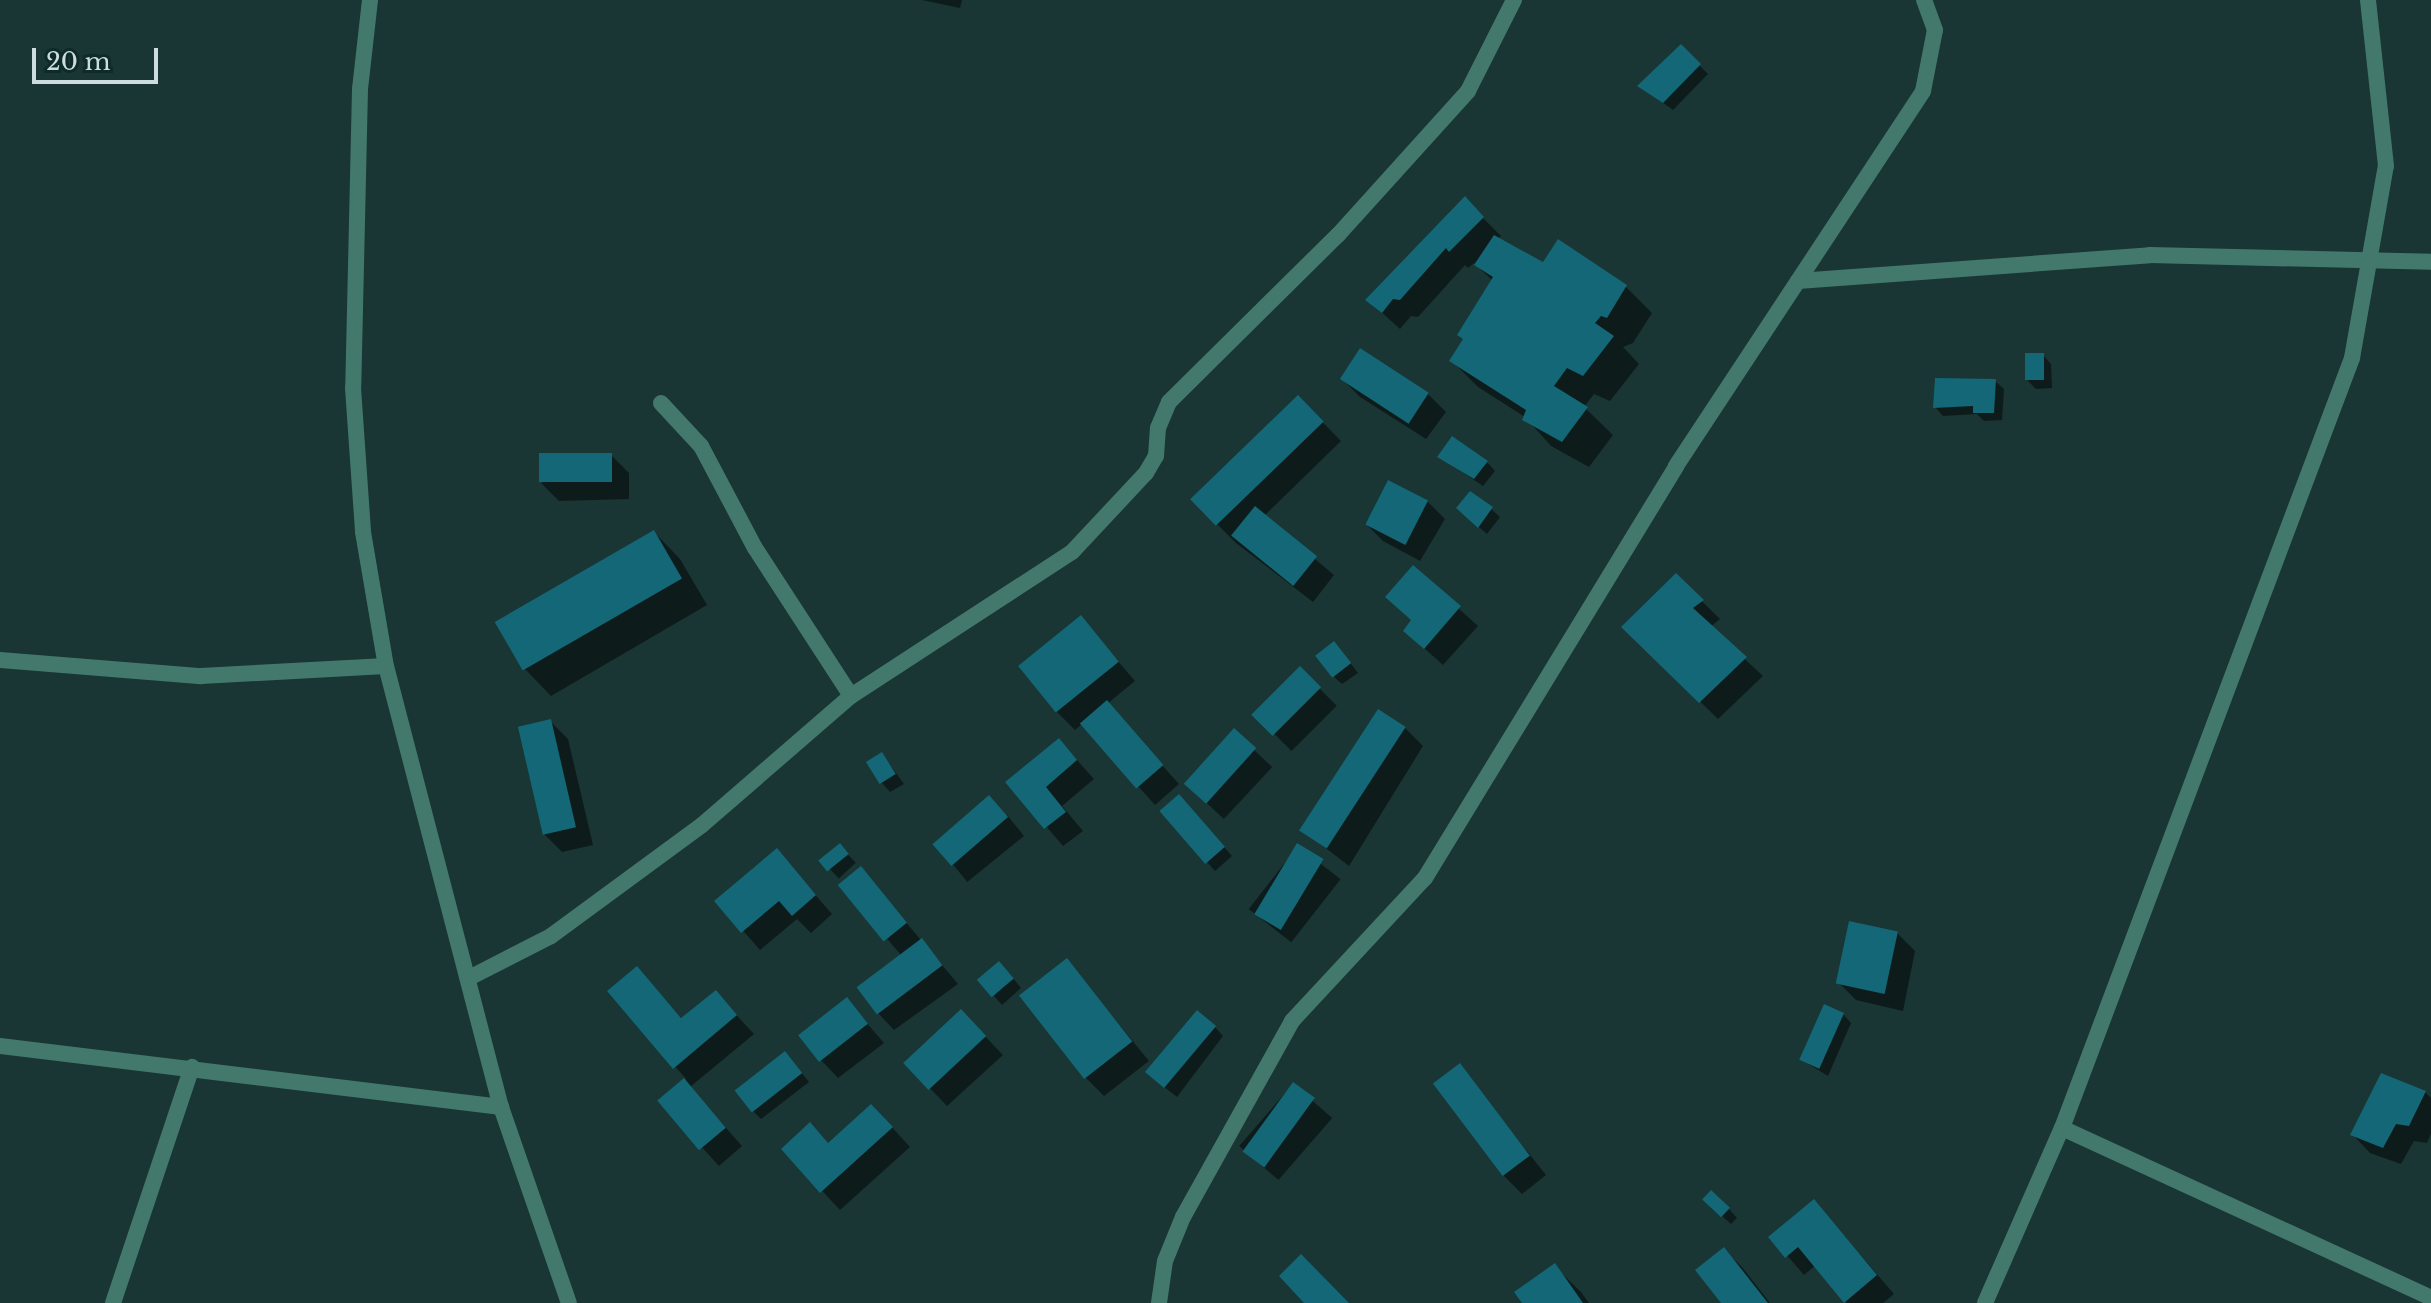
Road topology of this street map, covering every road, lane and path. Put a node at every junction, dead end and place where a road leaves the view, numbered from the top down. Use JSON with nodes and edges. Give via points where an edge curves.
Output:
{"nodes":[{"id":1,"x":370,"y":0,"type":"edge"},
{"id":2,"x":1514,"y":0,"type":"edge"},
{"id":3,"x":1924,"y":0,"type":"edge"},
{"id":4,"x":2368,"y":0,"type":"edge"},
{"id":5,"x":2369,"y":262,"type":"junction"},
{"id":6,"x":2431,"y":262,"type":"edge"},
{"id":7,"x":1798,"y":281,"type":"junction"},
{"id":8,"x":661,"y":403,"type":"dead end"},
{"id":9,"x":0,"y":660,"type":"edge"},
{"id":10,"x":386,"y":666,"type":"junction"},
{"id":11,"x":851,"y":696,"type":"junction"},
{"id":12,"x":469,"y":978,"type":"junction"},
{"id":13,"x":0,"y":1046,"type":"edge"},
{"id":14,"x":192,"y":1067,"type":"junction"},
{"id":15,"x":501,"y":1107,"type":"junction"},
{"id":16,"x":2062,"y":1128,"type":"junction"},
{"id":17,"x":2431,"y":1298,"type":"edge"},
{"id":18,"x":113,"y":1303,"type":"edge"},
{"id":19,"x":569,"y":1303,"type":"edge"},
{"id":20,"x":1159,"y":1303,"type":"edge"},
{"id":21,"x":1985,"y":1303,"type":"edge"}],
"edges":[{"from":1,"to":10,"type":"street","via":[[360,89],[353,388],[363,532]]},
{"from":2,"to":11,"type":"street","via":[[1468,91],[1338,235],[1169,402],[1158,428],[1156,456],[1146,473],[1072,552]]},
{"from":3,"to":7,"type":"street","via":[[1935,30],[1923,91]]},
{"from":4,"to":5,"type":"street","via":[[2386,166]]},
{"from":5,"to":6,"type":"street"},
{"from":5,"to":7,"type":"street","via":[[2150,255]]},
{"from":5,"to":16,"type":"street","via":[[2352,358]]},
{"from":7,"to":20,"type":"street","via":[[1676,466],[1425,878],[1292,1021],[1183,1217],[1165,1261]]},
{"from":8,"to":11,"type":"street","via":[[701,446],[755,548]]},
{"from":9,"to":10,"type":"street","via":[[201,676]]},
{"from":10,"to":12,"type":"street"},
{"from":11,"to":12,"type":"street","via":[[702,825],[551,936]]},
{"from":12,"to":15,"type":"street"},
{"from":13,"to":14,"type":"street"},
{"from":14,"to":15,"type":"street"},
{"from":14,"to":18,"type":"street"},
{"from":15,"to":19,"type":"street"},
{"from":16,"to":17,"type":"street"},
{"from":16,"to":21,"type":"street"}]}
